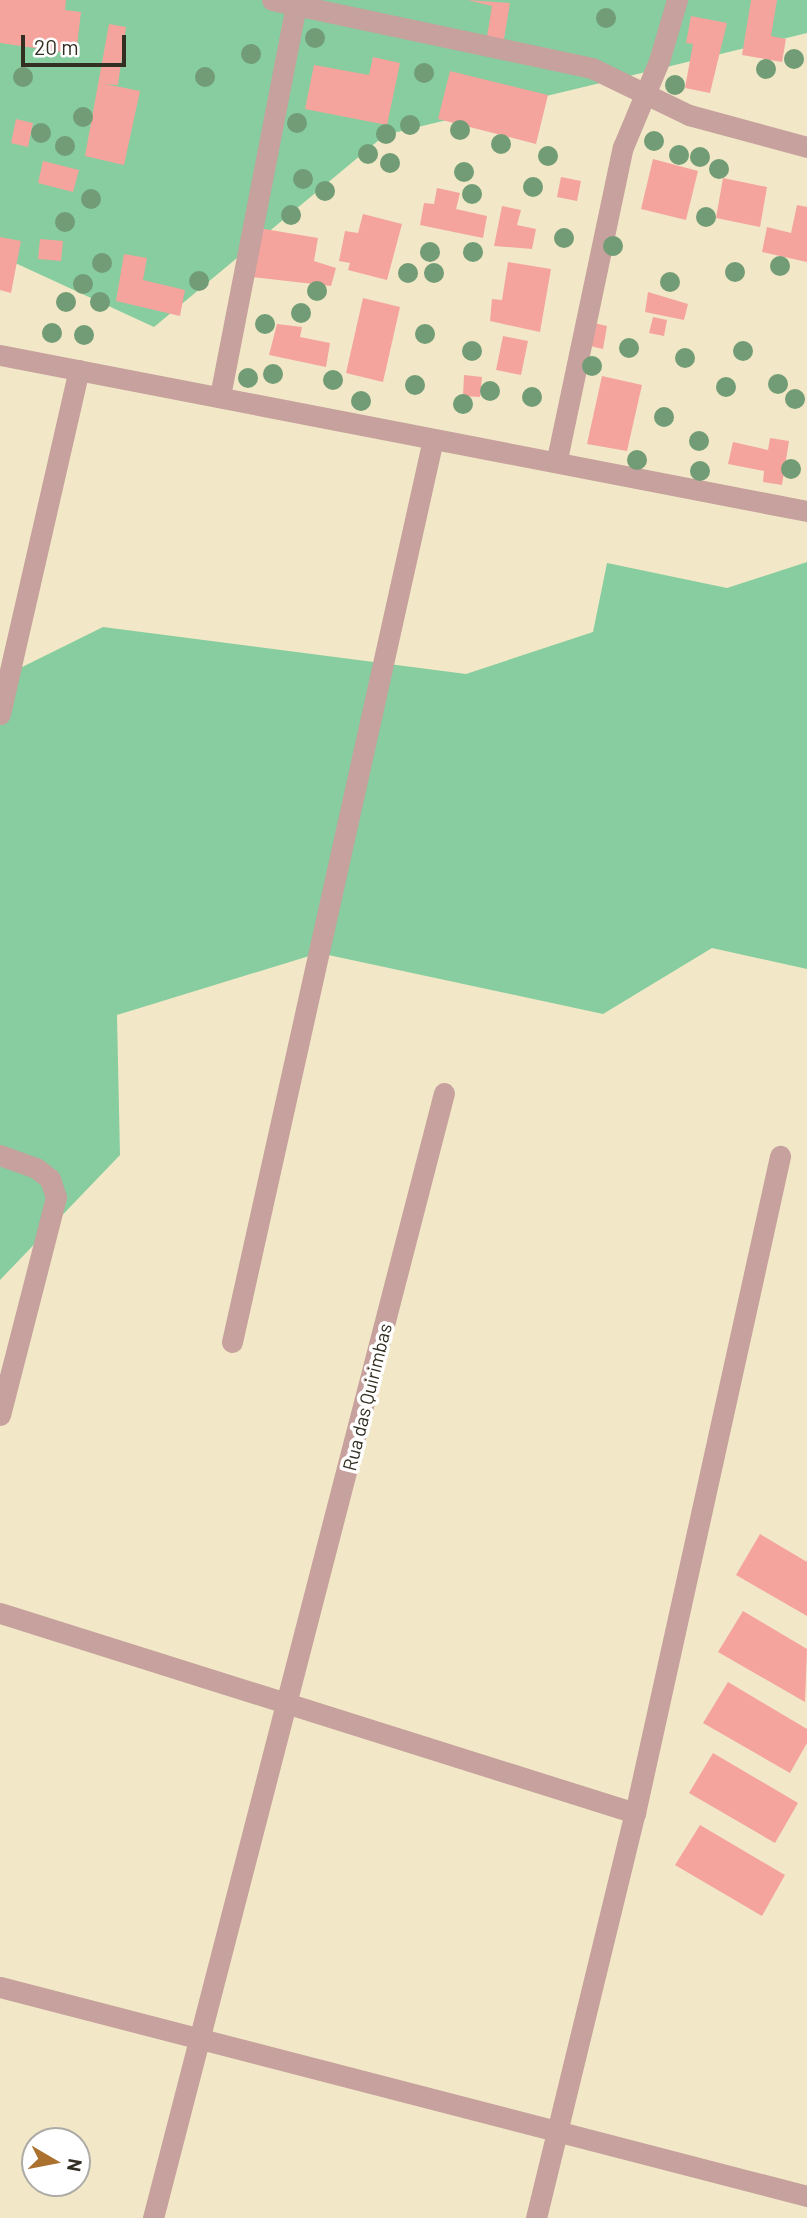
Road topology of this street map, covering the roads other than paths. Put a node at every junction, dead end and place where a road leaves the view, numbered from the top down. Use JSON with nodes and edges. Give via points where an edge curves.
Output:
{"nodes":[{"id":1,"x":272,"y":0,"type":"edge"},
{"id":2,"x":677,"y":0,"type":"edge"},
{"id":3,"x":296,"y":2,"type":"edge"},
{"id":4,"x":645,"y":91,"type":"junction"},
{"id":5,"x":807,"y":147,"type":"edge"},
{"id":6,"x":0,"y":355,"type":"edge"},
{"id":7,"x":79,"y":370,"type":"junction"},
{"id":8,"x":220,"y":396,"type":"junction"},
{"id":9,"x":433,"y":439,"type":"junction"},
{"id":10,"x":557,"y":459,"type":"junction"},
{"id":11,"x":807,"y":511,"type":"edge"},
{"id":12,"x":0,"y":714,"type":"edge"},
{"id":13,"x":444,"y":1093,"type":"dead end"},
{"id":14,"x":0,"y":1155,"type":"edge"},
{"id":15,"x":780,"y":1156,"type":"dead end"},
{"id":16,"x":232,"y":1342,"type":"dead end"},
{"id":17,"x":0,"y":1415,"type":"edge"},
{"id":18,"x":0,"y":1613,"type":"edge"},
{"id":19,"x":290,"y":1701,"type":"junction"},
{"id":20,"x":635,"y":1813,"type":"junction"},
{"id":21,"x":0,"y":1987,"type":"edge"},
{"id":22,"x":199,"y":2035,"type":"junction"},
{"id":23,"x":558,"y":2134,"type":"junction"},
{"id":24,"x":807,"y":2196,"type":"edge"},
{"id":25,"x":153,"y":2218,"type":"edge"},
{"id":26,"x":536,"y":2218,"type":"edge"}],
"edges":[{"from":1,"to":3,"type":"street"},
{"from":2,"to":4,"type":"street"},
{"from":3,"to":4,"type":"street","via":[[592,68]]},
{"from":3,"to":8,"type":"street"},
{"from":4,"to":5,"type":"street","via":[[710,122]]},
{"from":4,"to":10,"type":"street","via":[[623,147]]},
{"from":6,"to":7,"type":"street"},
{"from":7,"to":8,"type":"street"},
{"from":7,"to":12,"type":"street"},
{"from":8,"to":9,"type":"street"},
{"from":9,"to":10,"type":"street"},
{"from":9,"to":16,"type":"street"},
{"from":10,"to":11,"type":"street"},
{"from":13,"to":19,"type":"street","name":"Rua das Quirimbas"},
{"from":14,"to":17,"type":"street","via":[[36,1168],[50,1179],[56,1196]]},
{"from":15,"to":20,"type":"street"},
{"from":18,"to":19,"type":"street"},
{"from":19,"to":20,"type":"street"},
{"from":19,"to":22,"type":"street","name":"Rua das Quirimbas"},
{"from":20,"to":23,"type":"street"},
{"from":21,"to":22,"type":"street"},
{"from":22,"to":23,"type":"street"},
{"from":22,"to":25,"type":"street","name":"Rua das Quirimbas"},
{"from":23,"to":24,"type":"street"},
{"from":23,"to":26,"type":"street"}]}
